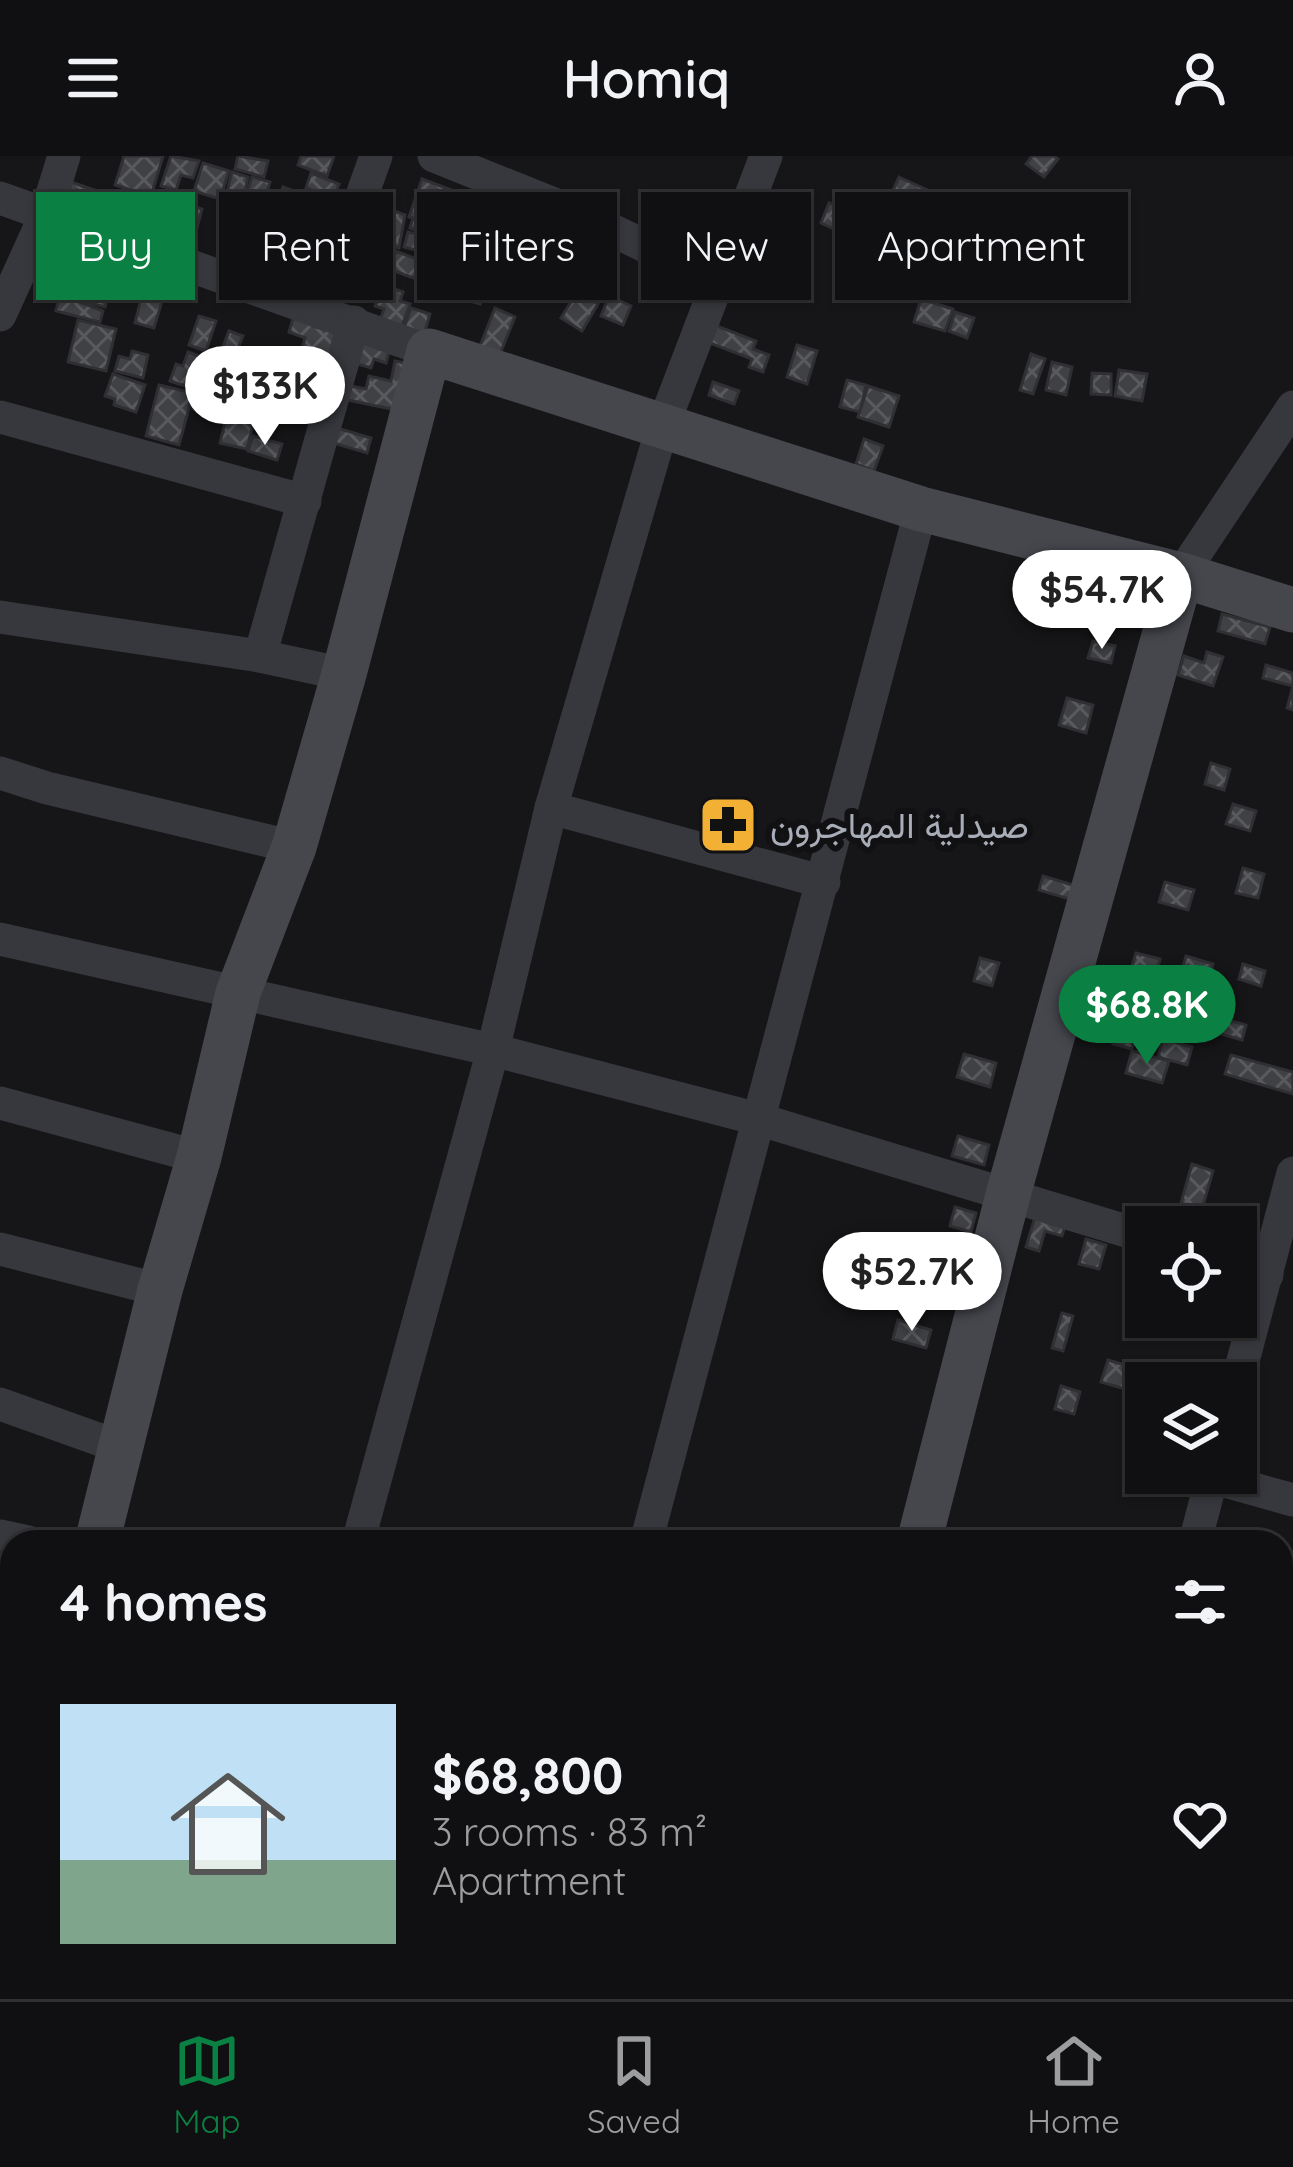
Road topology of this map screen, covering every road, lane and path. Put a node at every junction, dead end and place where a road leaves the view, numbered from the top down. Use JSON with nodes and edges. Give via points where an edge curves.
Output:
{"nodes":[{"id":1,"x":64,"y":156,"type":"edge"},
{"id":2,"x":376,"y":156,"type":"edge"},
{"id":3,"x":434,"y":156,"type":"edge"},
{"id":4,"x":766,"y":156,"type":"edge"},
{"id":5,"x":53,"y":192,"type":"edge"},
{"id":6,"x":751,"y":192,"type":"edge"},
{"id":7,"x":0,"y":198,"type":"edge"},
{"id":8,"x":36,"y":211,"type":"edge"},
{"id":9,"x":36,"y":236,"type":"edge"},
{"id":10,"x":641,"y":244,"type":"edge"},
{"id":11,"x":195,"y":268,"type":"edge"},
{"id":12,"x":709,"y":300,"type":"edge"},
{"id":13,"x":320,"y":313,"type":"junction"},
{"id":14,"x":0,"y":315,"type":"edge"},
{"id":15,"x":354,"y":322,"type":"junction"},
{"id":16,"x":429,"y":351,"type":"junction"},
{"id":17,"x":1293,"y":406,"type":"edge"},
{"id":18,"x":0,"y":417,"type":"edge"},
{"id":19,"x":662,"y":428,"type":"junction"},
{"id":20,"x":304,"y":501,"type":"junction"},
{"id":21,"x":920,"y":509,"type":"junction"},
{"id":22,"x":1181,"y":574,"type":"junction"},
{"id":23,"x":1293,"y":610,"type":"edge"},
{"id":24,"x":0,"y":617,"type":"edge"},
{"id":25,"x":260,"y":656,"type":"junction"},
{"id":26,"x":344,"y":674,"type":"junction"},
{"id":27,"x":0,"y":773,"type":"edge"},
{"id":28,"x":551,"y":808,"type":"junction"},
{"id":29,"x":294,"y":847,"type":"junction"},
{"id":30,"x":824,"y":882,"type":"junction"},
{"id":31,"x":0,"y":939,"type":"edge"},
{"id":32,"x":238,"y":993,"type":"junction"},
{"id":33,"x":494,"y":1050,"type":"junction"},
{"id":34,"x":0,"y":1102,"type":"edge"},
{"id":35,"x":758,"y":1119,"type":"junction"},
{"id":36,"x":200,"y":1157,"type":"junction"},
{"id":37,"x":1293,"y":1173,"type":"edge"},
{"id":38,"x":1008,"y":1195,"type":"junction"},
{"id":39,"x":1125,"y":1231,"type":"edge"},
{"id":40,"x":0,"y":1249,"type":"edge"},
{"id":41,"x":1257,"y":1256,"type":"edge"},
{"id":42,"x":160,"y":1290,"type":"junction"},
{"id":43,"x":0,"y":1404,"type":"edge"},
{"id":44,"x":123,"y":1448,"type":"junction"},
{"id":45,"x":1257,"y":1489,"type":"edge"},
{"id":46,"x":1207,"y":1494,"type":"edge"},
{"id":47,"x":1293,"y":1500,"type":"edge"},
{"id":48,"x":101,"y":1530,"type":"edge"},
{"id":49,"x":361,"y":1530,"type":"edge"},
{"id":50,"x":649,"y":1530,"type":"edge"},
{"id":51,"x":922,"y":1530,"type":"edge"},
{"id":52,"x":1198,"y":1530,"type":"edge"}],
"edges":[{"from":1,"to":5,"type":"street"},
{"from":2,"to":13,"type":"street"},
{"from":3,"to":10,"type":"street"},
{"from":4,"to":6,"type":"street"},
{"from":7,"to":8,"type":"street"},
{"from":9,"to":14,"type":"street"},
{"from":11,"to":13,"type":"street"},
{"from":12,"to":19,"type":"street"},
{"from":13,"to":15,"type":"street"},
{"from":15,"to":16,"type":"street"},
{"from":15,"to":20,"type":"street"},
{"from":16,"to":19,"type":"street"},
{"from":16,"to":26,"type":"street"},
{"from":17,"to":22,"type":"street"},
{"from":18,"to":20,"type":"street"},
{"from":19,"to":21,"type":"street"},
{"from":19,"to":28,"type":"street"},
{"from":20,"to":25,"type":"street"},
{"from":21,"to":22,"type":"street"},
{"from":21,"to":30,"type":"street"},
{"from":22,"to":23,"type":"street"},
{"from":22,"to":38,"type":"street"},
{"from":24,"to":25,"type":"street"},
{"from":25,"to":26,"type":"street"},
{"from":26,"to":29,"type":"street"},
{"from":27,"to":29,"type":"street"},
{"from":28,"to":30,"type":"street"},
{"from":28,"to":33,"type":"street"},
{"from":29,"to":32,"type":"street"},
{"from":30,"to":35,"type":"street"},
{"from":31,"to":32,"type":"street"},
{"from":32,"to":33,"type":"street"},
{"from":32,"to":36,"type":"street"},
{"from":33,"to":35,"type":"street"},
{"from":33,"to":49,"type":"street"},
{"from":34,"to":36,"type":"street"},
{"from":35,"to":38,"type":"street"},
{"from":35,"to":50,"type":"street"},
{"from":36,"to":42,"type":"street"},
{"from":37,"to":41,"type":"street"},
{"from":38,"to":39,"type":"street"},
{"from":38,"to":51,"type":"street"},
{"from":40,"to":42,"type":"street"},
{"from":42,"to":44,"type":"street"},
{"from":43,"to":44,"type":"street"},
{"from":44,"to":48,"type":"street"},
{"from":45,"to":47,"type":"street"},
{"from":46,"to":52,"type":"street"}]}
